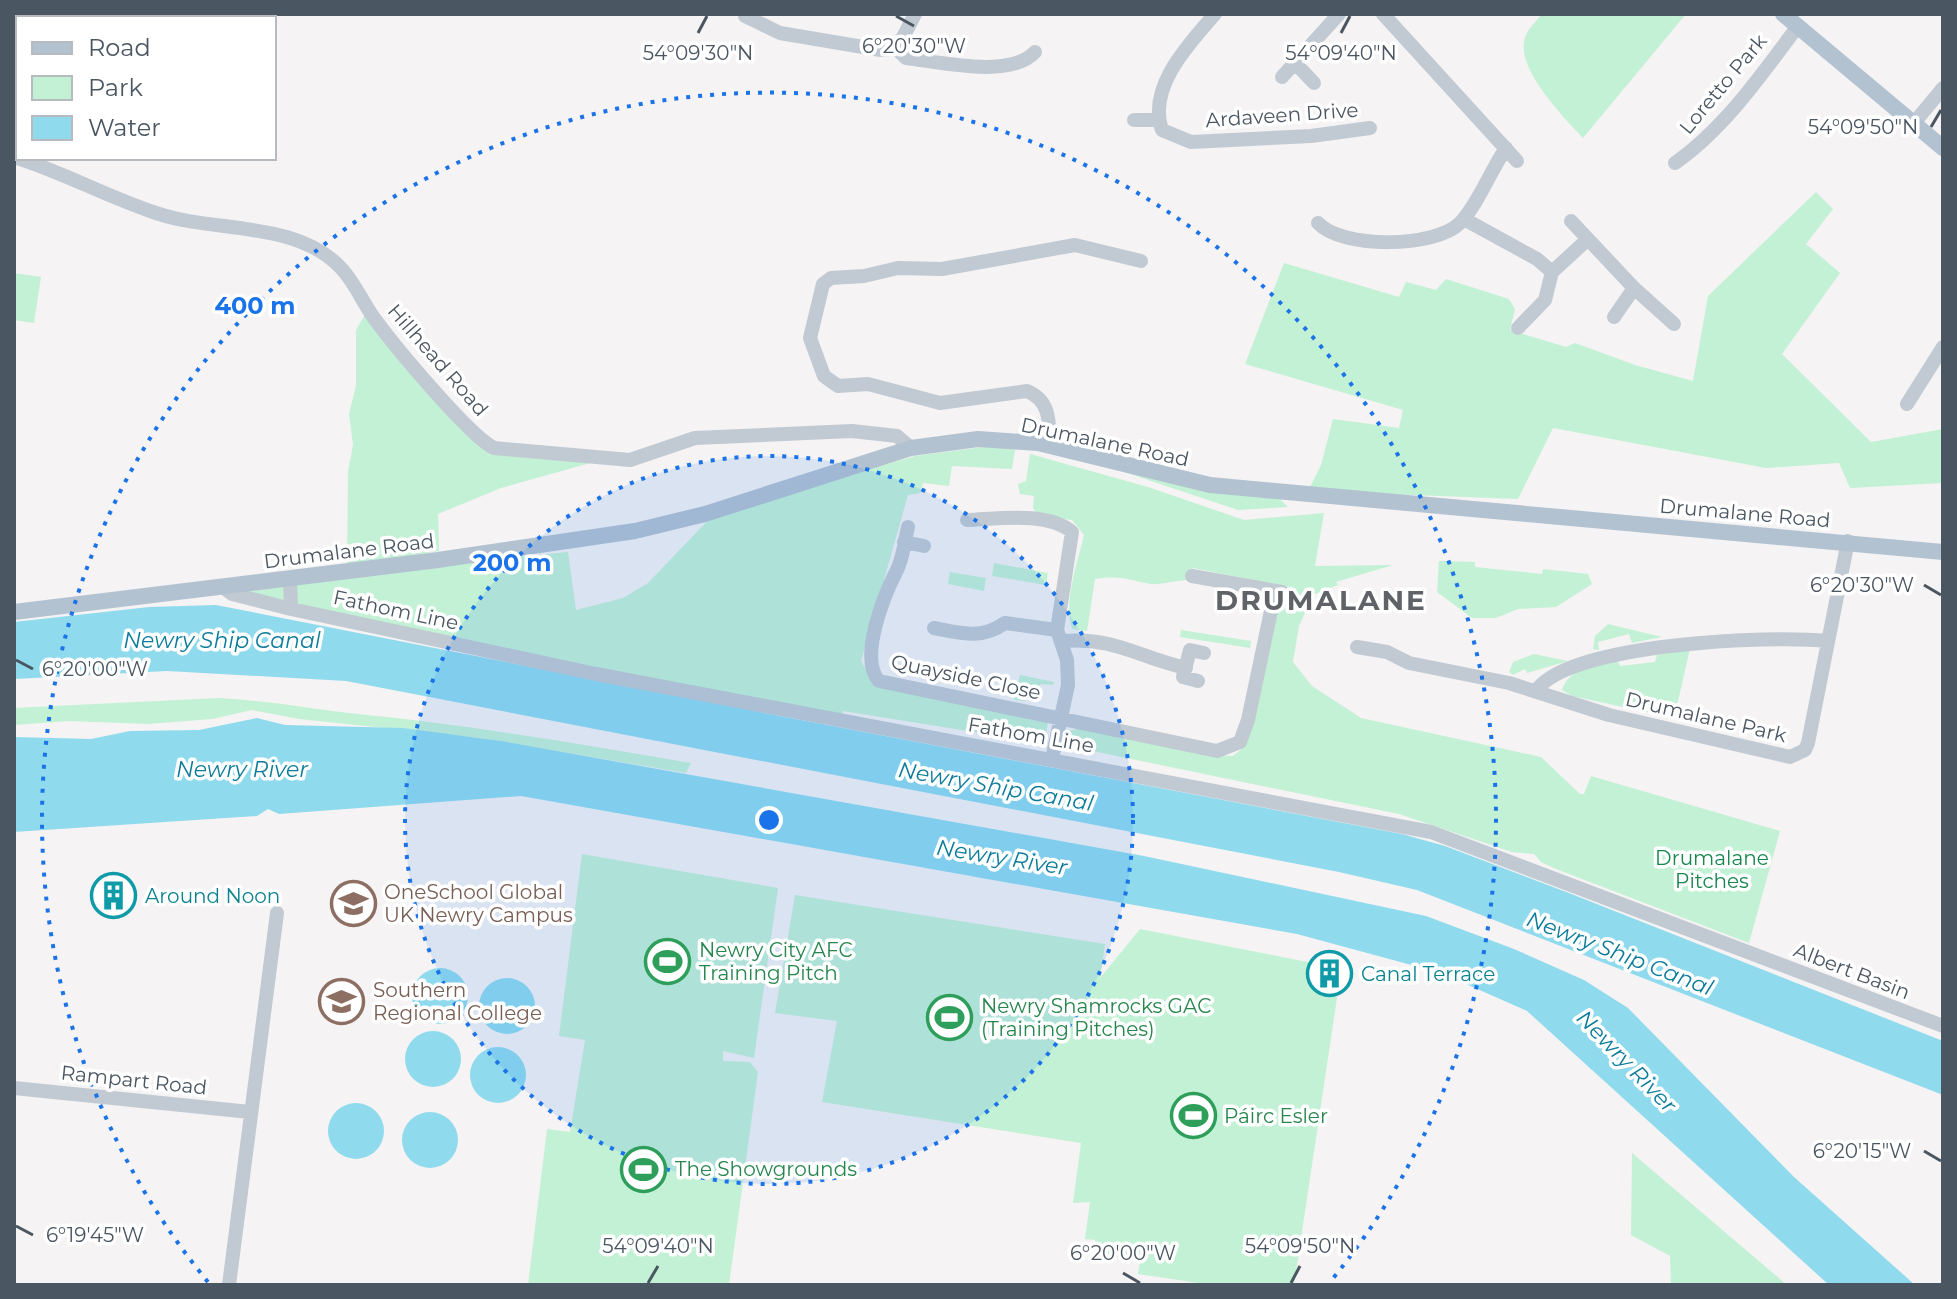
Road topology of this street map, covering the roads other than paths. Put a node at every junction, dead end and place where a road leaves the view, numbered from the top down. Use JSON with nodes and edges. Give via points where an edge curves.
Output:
{"nodes":[{"id":1,"x":915,"y":14,"type":"edge"},
{"id":2,"x":1215,"y":14,"type":"edge"},
{"id":3,"x":1339,"y":14,"type":"edge"},
{"id":4,"x":1383,"y":14,"type":"edge"},
{"id":5,"x":1783,"y":14,"type":"edge"},
{"id":6,"x":745,"y":16,"type":"dead end"},
{"id":7,"x":1798,"y":26,"type":"junction"},
{"id":8,"x":897,"y":49,"type":"junction"},
{"id":9,"x":1035,"y":52,"type":"dead end"},
{"id":10,"x":1296,"y":64,"type":"junction"},
{"id":11,"x":1282,"y":77,"type":"dead end"},
{"id":12,"x":1314,"y":83,"type":"dead end"},
{"id":13,"x":1943,"y":88,"type":"edge"},
{"id":14,"x":1134,"y":120,"type":"dead end"},
{"id":15,"x":1159,"y":120,"type":"junction"},
{"id":16,"x":1914,"y":123,"type":"junction"},
{"id":17,"x":1370,"y":128,"type":"dead end"},
{"id":18,"x":1506,"y":148,"type":"junction"},
{"id":19,"x":1943,"y":148,"type":"edge"},
{"id":20,"x":22,"y":160,"type":"edge"},
{"id":21,"x":1517,"y":161,"type":"dead end"},
{"id":22,"x":1675,"y":163,"type":"dead end"},
{"id":23,"x":1464,"y":219,"type":"junction"},
{"id":24,"x":1571,"y":221,"type":"dead end"},
{"id":25,"x":1318,"y":223,"type":"dead end"},
{"id":26,"x":1588,"y":239,"type":"junction"},
{"id":27,"x":1141,"y":261,"type":"dead end"},
{"id":28,"x":1552,"y":272,"type":"junction"},
{"id":29,"x":1634,"y":288,"type":"junction"},
{"id":30,"x":1614,"y":317,"type":"dead end"},
{"id":31,"x":1674,"y":324,"type":"dead end"},
{"id":32,"x":1518,"y":328,"type":"dead end"},
{"id":33,"x":1943,"y":347,"type":"edge"},
{"id":34,"x":1907,"y":404,"type":"dead end"},
{"id":35,"x":1050,"y":446,"type":"junction"},
{"id":36,"x":911,"y":448,"type":"junction"},
{"id":37,"x":967,"y":520,"type":"dead end"},
{"id":38,"x":1848,"y":541,"type":"junction"},
{"id":39,"x":924,"y":546,"type":"dead end"},
{"id":40,"x":1943,"y":552,"type":"edge"},
{"id":41,"x":1192,"y":576,"type":"dead end"},
{"id":42,"x":290,"y":578,"type":"junction"},
{"id":43,"x":224,"y":588,"type":"junction"},
{"id":44,"x":291,"y":609,"type":"junction"},
{"id":45,"x":14,"y":612,"type":"edge"},
{"id":46,"x":934,"y":628,"type":"dead end"},
{"id":47,"x":1060,"y":636,"type":"junction"},
{"id":48,"x":1827,"y":641,"type":"junction"},
{"id":49,"x":1357,"y":647,"type":"dead end"},
{"id":50,"x":1204,"y":653,"type":"dead end"},
{"id":51,"x":1186,"y":668,"type":"junction"},
{"id":52,"x":1198,"y":681,"type":"dead end"},
{"id":53,"x":1536,"y":691,"type":"junction"},
{"id":54,"x":1062,"y":717,"type":"junction"},
{"id":55,"x":1052,"y":759,"type":"junction"},
{"id":56,"x":277,"y":913,"type":"dead end"},
{"id":57,"x":1748,"y":953,"type":"joint"},
{"id":58,"x":1943,"y":1026,"type":"edge"},
{"id":59,"x":14,"y":1088,"type":"edge"},
{"id":60,"x":250,"y":1112,"type":"junction"},
{"id":61,"x":229,"y":1285,"type":"edge"}],
"edges":[{"from":1,"to":8,"type":"street"},
{"from":2,"to":15,"type":"street","via":[[1168,78]]},
{"from":3,"to":10,"type":"street"},
{"from":4,"to":18,"type":"street"},
{"from":5,"to":7,"type":"main road"},
{"from":6,"to":8,"type":"street","via":[[780,33]]},
{"from":7,"to":16,"type":"main road"},
{"from":7,"to":22,"type":"street","name":"Loretto Park","via":[[1717,126]]},
{"from":8,"to":9,"type":"street","via":[[906,58],[1009,68]]},
{"from":10,"to":11,"type":"street"},
{"from":10,"to":12,"type":"street"},
{"from":13,"to":16,"type":"street"},
{"from":14,"to":15,"type":"street"},
{"from":15,"to":17,"type":"street","name":"Ardaveen Drive","via":[[1162,130],[1191,142]]},
{"from":16,"to":19,"type":"main road"},
{"from":18,"to":21,"type":"street"},
{"from":18,"to":23,"type":"street"},
{"from":20,"to":36,"type":"street","name":"Hillhead Road","via":[[160,215],[267,233],[322,253],[341,268],[410,362],[494,448],[630,460],[695,438],[852,431],[897,436]]},
{"from":23,"to":25,"type":"street","via":[[1443,234],[1390,242],[1336,237]]},
{"from":23,"to":28,"type":"street"},
{"from":24,"to":26,"type":"street"},
{"from":26,"to":28,"type":"street"},
{"from":26,"to":29,"type":"street"},
{"from":27,"to":35,"type":"street","via":[[1075,245],[971,265],[831,278],[823,284],[810,338],[824,376],[838,386],[868,384],[940,403],[1027,391],[1044,401]]},
{"from":28,"to":32,"type":"street","via":[[1545,300]]},
{"from":29,"to":30,"type":"street"},
{"from":29,"to":31,"type":"street"},
{"from":33,"to":34,"type":"street"},
{"from":35,"to":36,"type":"main road","name":"Drumalane Road","via":[[978,439]]},
{"from":35,"to":38,"type":"main road","name":"Drumalane Road","via":[[1210,485]]},
{"from":36,"to":42,"type":"main road","name":"Drumalane Road","via":[[635,531]]},
{"from":37,"to":47,"type":"street","name":"Quayside Close","via":[[1046,521],[1072,532]]},
{"from":38,"to":40,"type":"main road","name":"Drumalane Road"},
{"from":38,"to":48,"type":"street","name":"Drumalane Park"},
{"from":39,"to":54,"type":"street","name":"Quayside Close","via":[[906,535],[877,620],[873,674],[879,681],[925,693]]},
{"from":41,"to":54,"type":"street","name":"Quayside Close","via":[[1280,592],[1240,742],[1217,751]]},
{"from":42,"to":43,"type":"main road","name":"Drumalane Road"},
{"from":42,"to":44,"type":"street"},
{"from":43,"to":44,"type":"street","name":"Fathom Line"},
{"from":43,"to":45,"type":"main road","name":"Fathom Line"},
{"from":44,"to":55,"type":"street","name":"Fathom Line","via":[[596,674]]},
{"from":46,"to":47,"type":"street","name":"Quayside Close","via":[[979,636],[1005,623]]},
{"from":47,"to":51,"type":"street","name":"Quayside Close","via":[[1123,645]]},
{"from":47,"to":54,"type":"street","name":"Quayside Close","via":[[1068,685]]},
{"from":48,"to":53,"type":"street","via":[[1757,638],[1656,649],[1577,666],[1552,676]]},
{"from":48,"to":53,"type":"street","name":"Drumalane Park","via":[[1808,743],[1790,757],[1609,715]]},
{"from":49,"to":53,"type":"street","name":"Drumalane Park"},
{"from":50,"to":51,"type":"street","via":[[1190,650]]},
{"from":51,"to":52,"type":"street","via":[[1183,677]]},
{"from":54,"to":55,"type":"street","name":"Quayside Close"},
{"from":55,"to":57,"type":"street","name":"Fathom Line","via":[[1431,832]]},
{"from":56,"to":60,"type":"street"},
{"from":57,"to":58,"type":"street","name":"Albert Basin"},
{"from":59,"to":60,"type":"street","name":"Rampart Road"},
{"from":60,"to":61,"type":"street"}]}
